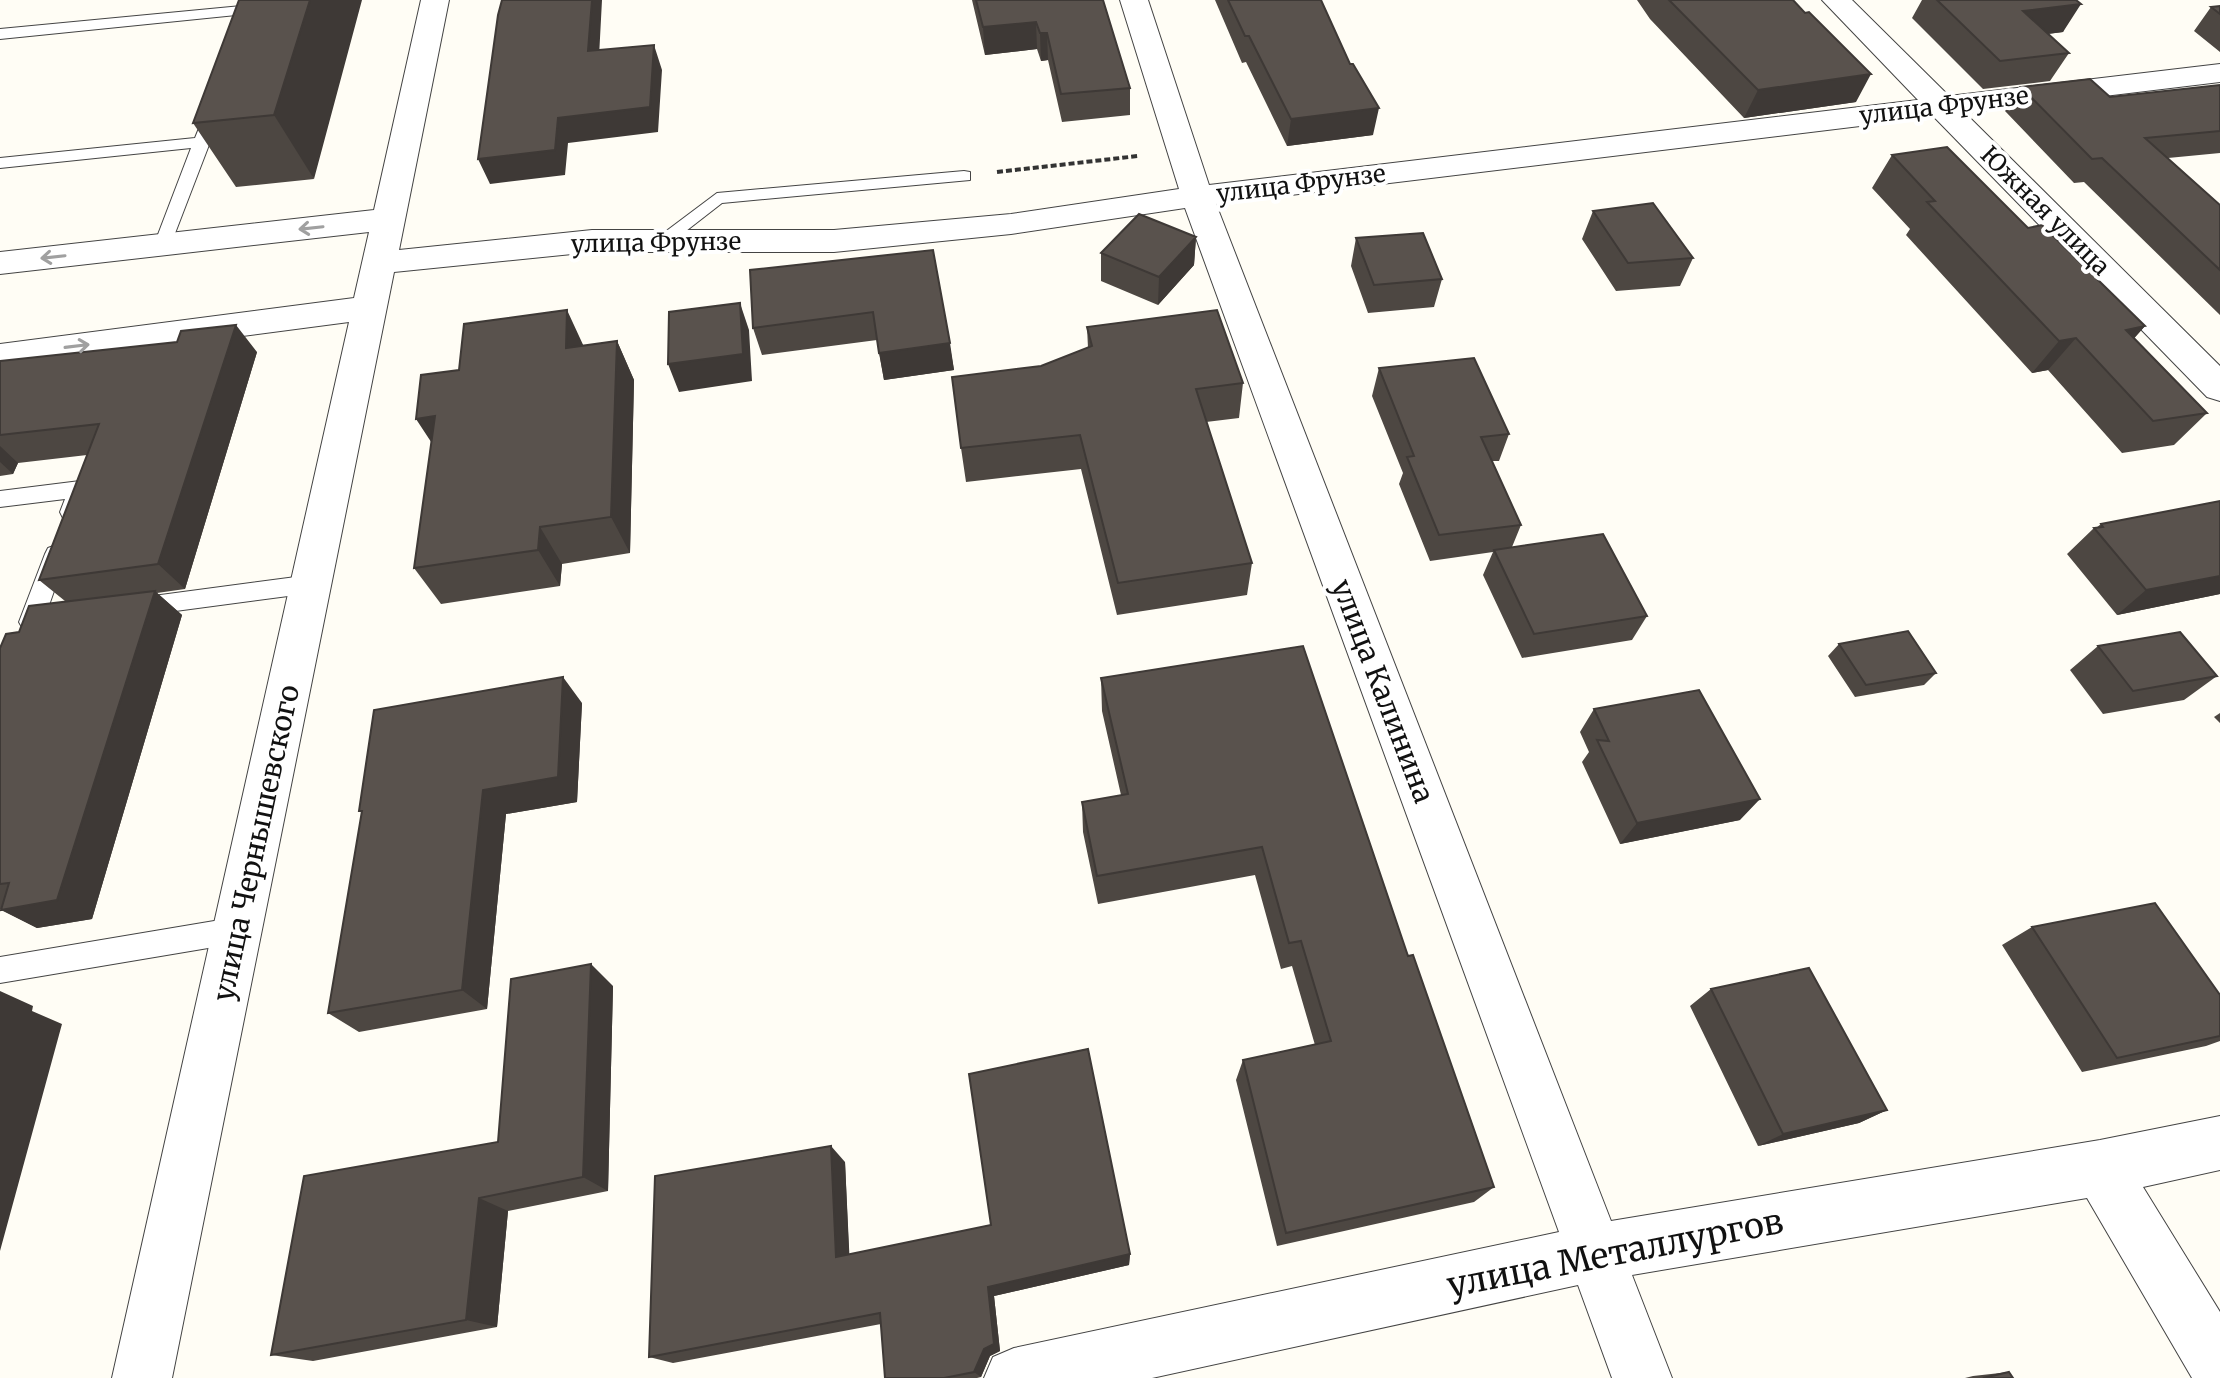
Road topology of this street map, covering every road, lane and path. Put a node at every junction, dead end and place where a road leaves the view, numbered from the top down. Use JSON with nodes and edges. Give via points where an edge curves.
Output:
{"nodes":[{"id":1,"x":435,"y":0,"type":"edge"},
{"id":2,"x":1134,"y":0,"type":"edge"},
{"id":3,"x":1836,"y":0,"type":"edge"},
{"id":4,"x":252,"y":11,"type":"edge"},
{"id":5,"x":0,"y":34,"type":"edge"},
{"id":6,"x":2220,"y":73,"type":"edge"},
{"id":7,"x":219,"y":98,"type":"edge"},
{"id":8,"x":1942,"y":106,"type":"junction"},
{"id":9,"x":202,"y":142,"type":"junction"},
{"id":10,"x":1183,"y":151,"type":"junction"},
{"id":11,"x":0,"y":163,"type":"edge"},
{"id":12,"x":964,"y":176,"type":"joint"},
{"id":13,"x":1197,"y":196,"type":"junction"},
{"id":14,"x":389,"y":219,"type":"junction"},
{"id":15,"x":662,"y":241,"type":"junction"},
{"id":16,"x":163,"y":245,"type":"junction"},
{"id":17,"x":0,"y":263,"type":"edge"},
{"id":18,"x":375,"y":286,"type":"junction"},
{"id":19,"x":0,"y":356,"type":"edge"},
{"id":20,"x":2220,"y":388,"type":"edge"},
{"id":21,"x":0,"y":499,"type":"edge"},
{"id":22,"x":311,"y":584,"type":"junction"},
{"id":23,"x":121,"y":610,"type":"edge"},
{"id":24,"x":76,"y":616,"type":"edge"},
{"id":25,"x":238,"y":930,"type":"junction"},
{"id":26,"x":0,"y":970,"type":"edge"},
{"id":27,"x":2220,"y":1143,"type":"edge"},
{"id":28,"x":2100,"y":1168,"type":"junction"},
{"id":29,"x":1594,"y":1253,"type":"junction"},
{"id":30,"x":2220,"y":1368,"type":"edge"},
{"id":31,"x":142,"y":1378,"type":"edge"},
{"id":32,"x":1014,"y":1378,"type":"edge"},
{"id":33,"x":1642,"y":1378,"type":"edge"}],
"edges":[{"from":1,"to":14,"type":"street"},
{"from":2,"to":10,"type":"street","name":"улица Калинина"},
{"from":3,"to":8,"type":"street","name":"Южная улица"},
{"from":4,"to":5,"type":"lane"},
{"from":6,"to":8,"type":"street","name":"улица Фрунзе"},
{"from":7,"to":9,"type":"lane"},
{"from":8,"to":13,"type":"street","name":"улица Фрунзе"},
{"from":8,"to":20,"type":"street","name":"Южная улица"},
{"from":9,"to":11,"type":"lane"},
{"from":9,"to":16,"type":"lane"},
{"from":10,"to":12,"type":"path"},
{"from":10,"to":13,"type":"street","name":"улица Калинина"},
{"from":12,"to":15,"type":"lane","via":[[717,198]]},
{"from":13,"to":15,"type":"street","name":"улица Фрунзе","via":[[1011,224],[834,241]]},
{"from":13,"to":29,"type":"street","name":"улица Калинина"},
{"from":14,"to":16,"type":"street","one_way":true},
{"from":14,"to":18,"type":"street","name":"улица Чернышевского"},
{"from":15,"to":18,"type":"street","name":"улица Фрунзе","via":[[592,241]]},
{"from":16,"to":17,"type":"street","one_way":true},
{"from":19,"to":18,"type":"street","name":"улица Фрунзе","one_way":true},
{"from":18,"to":22,"type":"street","name":"улица Чернышевского"},
{"from":21,"to":24,"type":"lane","via":[[80,489],[31,622]]},
{"from":22,"to":23,"type":"lane"},
{"from":22,"to":25,"type":"street","name":"улица Чернышевского"},
{"from":25,"to":26,"type":"lane"},
{"from":25,"to":31,"type":"street","name":"улица Чернышевского"},
{"from":27,"to":28,"type":"street","name":"улица Металлургов"},
{"from":28,"to":29,"type":"street","name":"улица Металлургов"},
{"from":28,"to":30,"type":"street"},
{"from":29,"to":32,"type":"street","name":"улица Металлургов"},
{"from":29,"to":33,"type":"street","name":"улица Калинина"}]}
